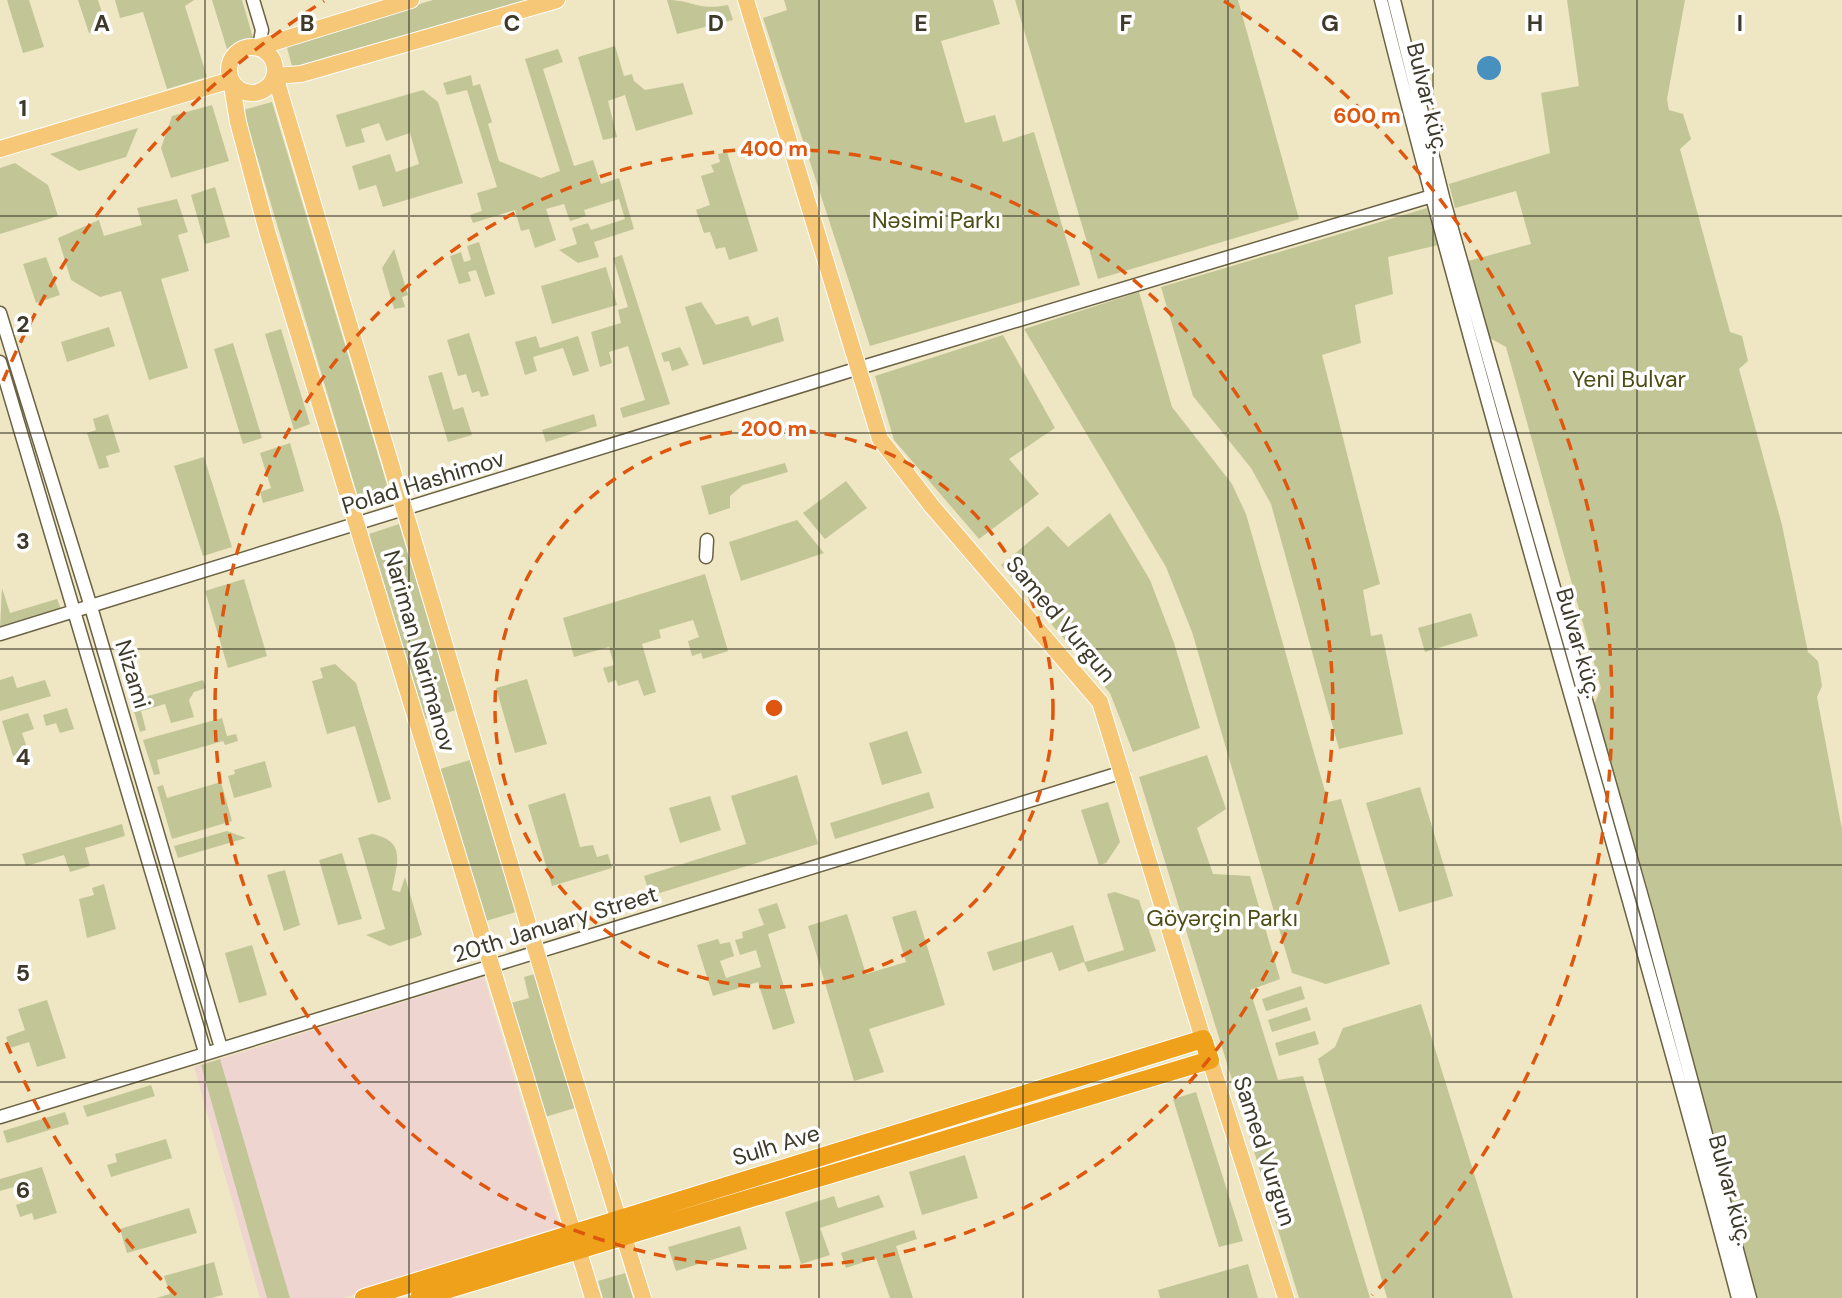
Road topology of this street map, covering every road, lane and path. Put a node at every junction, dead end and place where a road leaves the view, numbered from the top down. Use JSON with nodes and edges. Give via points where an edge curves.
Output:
{"nodes":[{"id":1,"x":253,"y":0,"type":"edge"},
{"id":2,"x":411,"y":0,"type":"edge"},
{"id":3,"x":557,"y":0,"type":"edge"},
{"id":4,"x":746,"y":0,"type":"edge"},
{"id":5,"x":1381,"y":0,"type":"edge"},
{"id":6,"x":1394,"y":0,"type":"edge"},
{"id":7,"x":259,"y":47,"type":"junction"},
{"id":8,"x":275,"y":76,"type":"junction"},
{"id":9,"x":231,"y":80,"type":"junction"},
{"id":10,"x":0,"y":149,"type":"edge"},
{"id":11,"x":1436,"y":194,"type":"junction"},
{"id":12,"x":0,"y":313,"type":"edge"},
{"id":13,"x":0,"y":362,"type":"edge"},
{"id":14,"x":859,"y":368,"type":"junction"},
{"id":15,"x":405,"y":510,"type":"junction"},
{"id":16,"x":359,"y":524,"type":"junction"},
{"id":17,"x":706,"y":540,"type":"dead end"},
{"id":18,"x":706,"y":557,"type":"dead end"},
{"id":19,"x":91,"y":607,"type":"junction"},
{"id":20,"x":76,"y":612,"type":"junction"},
{"id":21,"x":1557,"y":619,"type":"junction"},
{"id":22,"x":0,"y":635,"type":"edge"},
{"id":23,"x":1124,"y":772,"type":"junction"},
{"id":24,"x":537,"y":952,"type":"junction"},
{"id":25,"x":491,"y":965,"type":"junction"},
{"id":26,"x":1203,"y":1039,"type":"junction"},
{"id":27,"x":222,"y":1048,"type":"junction"},
{"id":28,"x":205,"y":1052,"type":"junction"},
{"id":29,"x":1210,"y":1060,"type":"junction"},
{"id":30,"x":0,"y":1117,"type":"edge"},
{"id":31,"x":933,"y":1123,"type":"junction"},
{"id":32,"x":939,"y":1142,"type":"junction"},
{"id":33,"x":700,"y":1204,"type":"junction"},
{"id":34,"x":622,"y":1227,"type":"junction"},
{"id":35,"x":576,"y":1241,"type":"junction"},
{"id":36,"x":363,"y":1298,"type":"edge"},
{"id":37,"x":419,"y":1298,"type":"edge"},
{"id":38,"x":593,"y":1298,"type":"edge"},
{"id":39,"x":643,"y":1298,"type":"edge"},
{"id":40,"x":1286,"y":1298,"type":"edge"},
{"id":41,"x":1738,"y":1298,"type":"edge"},
{"id":42,"x":1750,"y":1298,"type":"edge"}],
"edges":[{"from":1,"to":7,"type":"street","via":[[262,30]]},
{"from":2,"to":7,"type":"main road"},
{"from":3,"to":8,"type":"main road","via":[[302,74]]},
{"from":4,"to":14,"type":"main road","name":"Samed Vurgun"},
{"from":5,"to":11,"type":"street","name":"Bulvar küç."},
{"from":6,"to":11,"type":"street","name":"Bulvar küç."},
{"from":7,"to":8,"type":"main road","via":[[273,58]]},
{"from":7,"to":9,"type":"main road","via":[[245,47],[234,55],[229,67]]},
{"from":8,"to":9,"type":"main road","via":[[267,88],[254,93],[240,90]]},
{"from":8,"to":15,"type":"main road","name":"Nariman Narimanov"},
{"from":9,"to":10,"type":"main road"},
{"from":9,"to":16,"type":"main road","name":"Nariman Narimanov","via":[[237,122],[267,231]]},
{"from":11,"to":14,"type":"street","name":"Polad Hashimov"},
{"from":11,"to":21,"type":"street","name":"Bulvar küç."},
{"from":12,"to":19,"type":"street","name":"Nizami"},
{"from":13,"to":20,"type":"street","name":"Nizami"},
{"from":14,"to":15,"type":"street","name":"Polad Hashimov"},
{"from":14,"to":23,"type":"main road","name":"Samed Vurgun","via":[[884,447],[1091,689],[1105,714]]},
{"from":15,"to":16,"type":"street","name":"Polad Hashimov"},
{"from":15,"to":24,"type":"main road","name":"Nariman Narimanov"},
{"from":16,"to":19,"type":"street","name":"Polad Hashimov"},
{"from":16,"to":25,"type":"main road","name":"Nariman Narimanov"},
{"from":17,"to":18,"type":"street"},
{"from":19,"to":20,"type":"street","name":"Polad Hashimov"},
{"from":19,"to":27,"type":"street","name":"Nizami"},
{"from":20,"to":22,"type":"street","name":"Polad Hashimov"},
{"from":20,"to":28,"type":"street","name":"Nizami"},
{"from":21,"to":41,"type":"street","name":"Bulvar küç."},
{"from":21,"to":42,"type":"street","name":"Bulvar küç.","via":[[1646,911]]},
{"from":23,"to":24,"type":"street","name":"20th January Street"},
{"from":23,"to":26,"type":"main road","name":"Samed Vurgun"},
{"from":24,"to":25,"type":"street","name":"20th January Street"},
{"from":24,"to":34,"type":"main road","name":"Nariman Narimanov"},
{"from":25,"to":27,"type":"street","name":"20th January Street"},
{"from":25,"to":35,"type":"main road","name":"Nariman Narimanov"},
{"from":26,"to":29,"type":"highway","name":"Samed Vurgun"},
{"from":26,"to":31,"type":"highway","name":"Sulh Ave"},
{"from":27,"to":28,"type":"street","name":"20th January Street"},
{"from":28,"to":30,"type":"street","name":"20th January Street"},
{"from":29,"to":32,"type":"highway","name":"Sulh Ave"},
{"from":29,"to":40,"type":"main road","name":"Samed Vurgun"},
{"from":31,"to":32,"type":"highway"},
{"from":31,"to":33,"type":"highway","name":"Sulh Ave"},
{"from":32,"to":33,"type":"highway","name":"Sulh Ave"},
{"from":33,"to":34,"type":"highway","name":"Sulh Ave"},
{"from":34,"to":35,"type":"highway","name":"Sulh Ave"},
{"from":34,"to":39,"type":"main road","name":"Nariman Narimanov"},
{"from":35,"to":36,"type":"highway","name":"Sulh Ave"},
{"from":35,"to":37,"type":"highway","name":"Sulh Ave"},
{"from":35,"to":38,"type":"main road","name":"Nariman Narimanov"}]}
